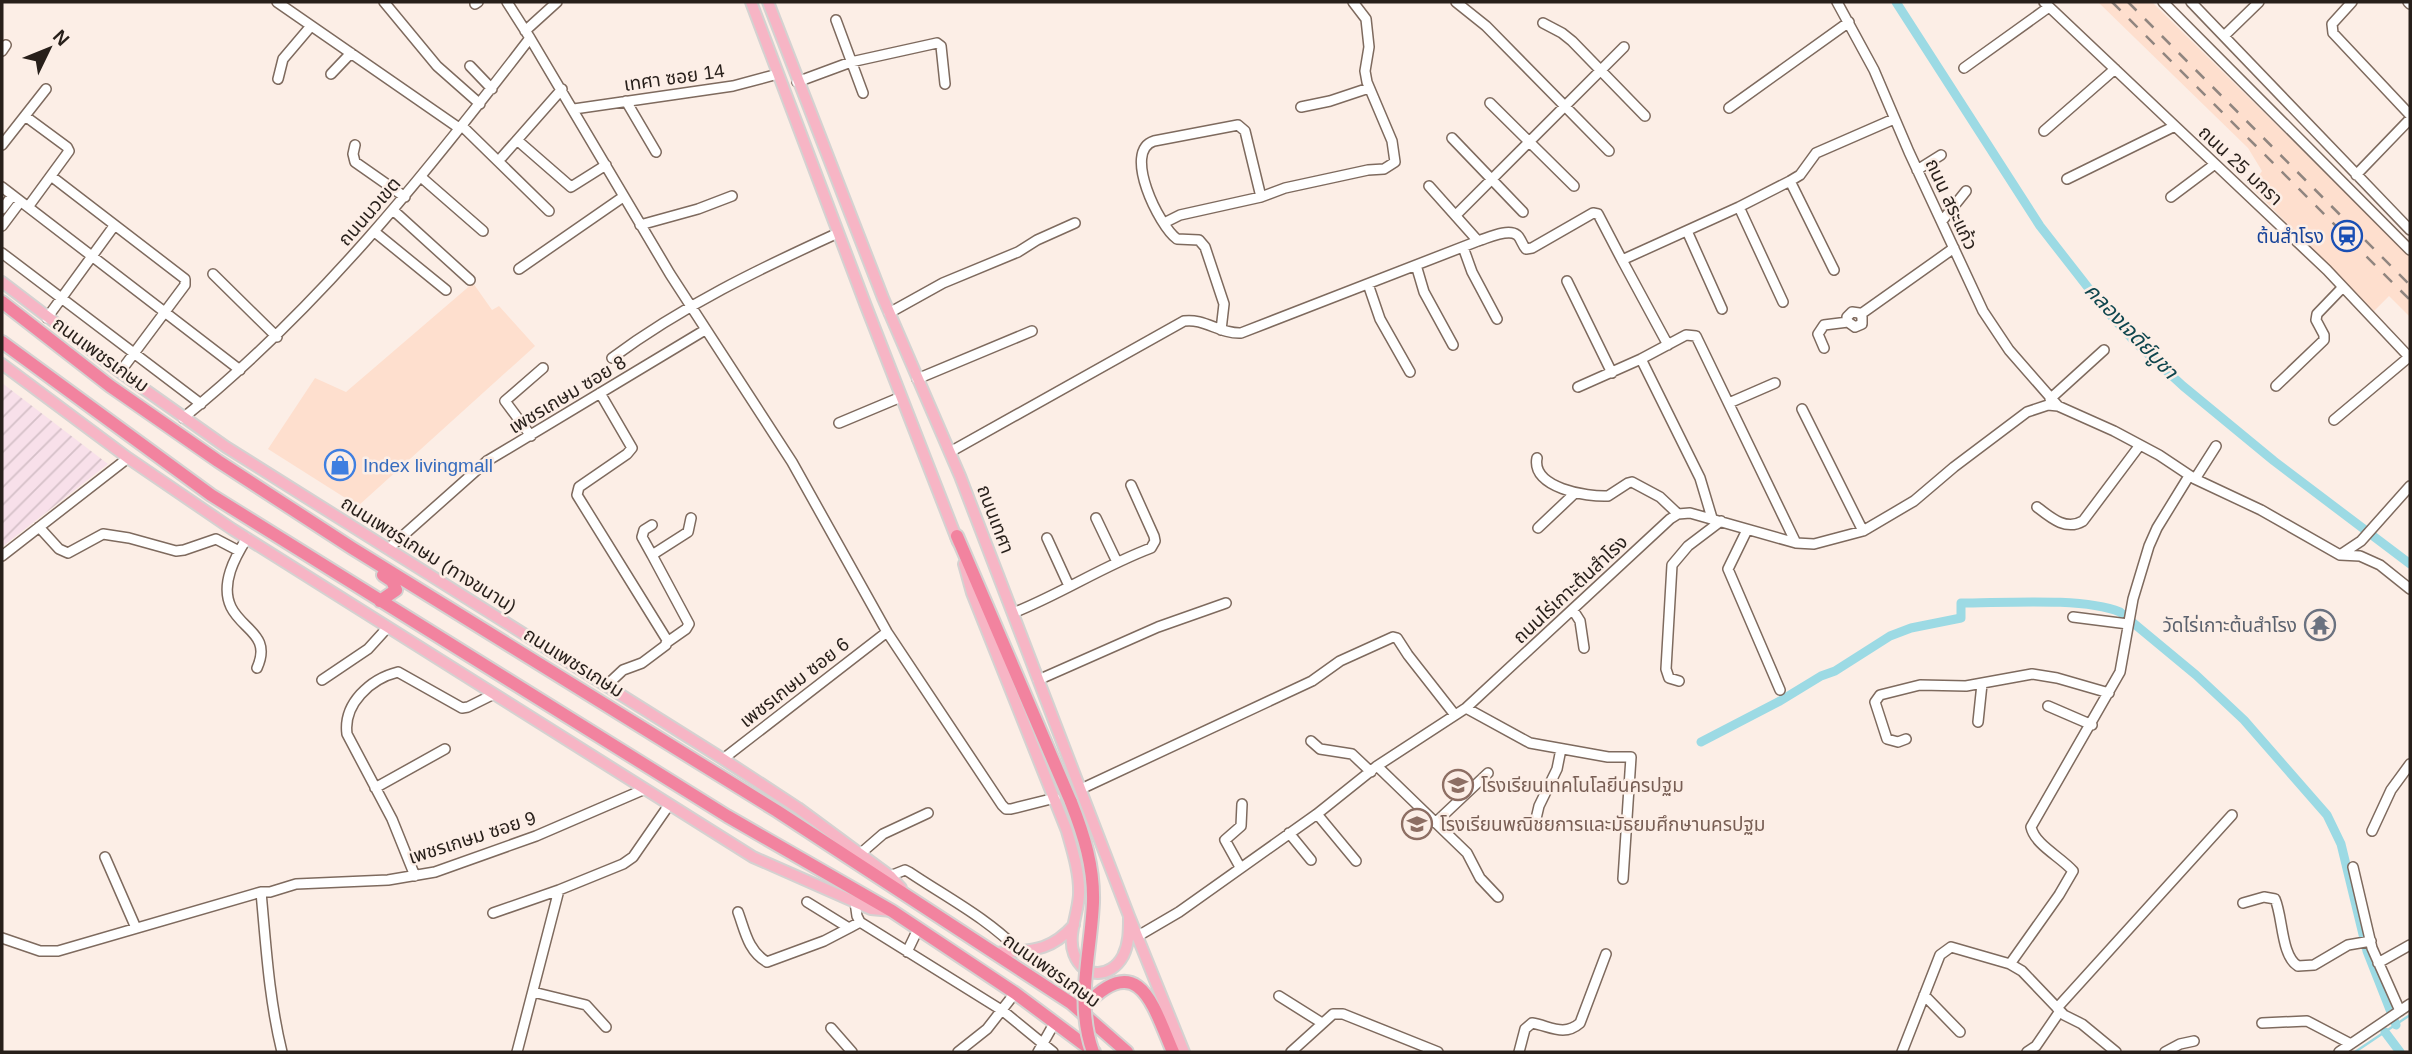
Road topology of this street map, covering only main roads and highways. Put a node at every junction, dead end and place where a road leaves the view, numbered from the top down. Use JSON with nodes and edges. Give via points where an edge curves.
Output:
{"nodes":[{"id":1,"x":751,"y":2,"type":"edge"},
{"id":2,"x":768,"y":2,"type":"edge"},
{"id":3,"x":2,"y":282,"type":"edge"},
{"id":4,"x":883,"y":298,"type":"junction"},
{"id":5,"x":2,"y":302,"type":"edge"},
{"id":6,"x":866,"y":306,"type":"junction"},
{"id":7,"x":2,"y":342,"type":"edge"},
{"id":8,"x":908,"y":360,"type":"junction"},
{"id":9,"x":2,"y":363,"type":"edge"},
{"id":10,"x":889,"y":367,"type":"junction"},
{"id":11,"x":314,"y":523,"type":"junction"},
{"id":12,"x":957,"y":536,"type":"junction"},
{"id":13,"x":380,"y":601,"type":"junction"},
{"id":14,"x":910,"y":898,"type":"junction"},
{"id":15,"x":892,"y":912,"type":"junction"},
{"id":16,"x":1129,"y":916,"type":"junction"},
{"id":17,"x":1074,"y":925,"type":"junction"},
{"id":18,"x":996,"y":953,"type":"junction"},
{"id":19,"x":1086,"y":1005,"type":"junction"},
{"id":20,"x":1094,"y":1052,"type":"edge"},
{"id":21,"x":1128,"y":1052,"type":"edge"},
{"id":22,"x":1173,"y":1052,"type":"edge"},
{"id":23,"x":1184,"y":1052,"type":"edge"}],
"edges":[{"from":1,"to":6,"type":"main road"},
{"from":2,"to":4,"type":"main road","name":"ถนนเทศา"},
{"from":3,"to":14,"type":"main road","name":"ถนนเพชรเกษม (ทางขนาน)","via":[[183,418],[269,475],[798,808],[890,876]]},
{"from":4,"to":6,"type":"main road"},
{"from":4,"to":8,"type":"main road","name":"ถนนเทศา"},
{"from":5,"to":11,"type":"highway","name":"ถนนเพชรเกษม","via":[[144,410]]},
{"from":6,"to":10,"type":"main road"},
{"from":7,"to":13,"type":"highway","name":"ถนนเพชรเกษม","via":[[211,495]]},
{"from":8,"to":10,"type":"main road"},
{"from":8,"to":16,"type":"main road","name":"ถนนเทศา","via":[[950,452]]},
{"from":9,"to":15,"type":"main road","via":[[128,458],[247,538],[753,857],[871,909]]},
{"from":10,"to":12,"type":"main road"},
{"from":11,"to":13,"type":"highway","via":[[343,552],[392,581],[394,592]]},
{"from":11,"to":14,"type":"highway","name":"ถนนเพชรเกษม"},
{"from":12,"to":17,"type":"main road","via":[[972,593],[1055,798],[1076,863],[1079,892]]},
{"from":12,"to":19,"type":"highway","bridge":true,"via":[[1087,847],[1093,902]]},
{"from":13,"to":15,"type":"highway","name":"ถนนเพชรเกษม","via":[[727,816]]},
{"from":14,"to":18,"type":"highway","name":"ถนนเพชรเกษม"},
{"from":15,"to":20,"type":"highway","name":"ถนนเพชรเกษม"},
{"from":16,"to":17,"type":"main road","via":[[1124,954],[1116,966],[1096,974],[1074,955]]},
{"from":16,"to":23,"type":"main road","name":"ถนนเทศา"},
{"from":17,"to":18,"type":"main road","via":[[1048,946]]},
{"from":18,"to":21,"type":"highway","name":"ถนนเพชรเกษม","via":[[1071,1003]]},
{"from":19,"to":20,"type":"highway","bridge":true},
{"from":19,"to":22,"type":"highway","via":[[1112,984],[1136,985],[1151,1002]]}]}
